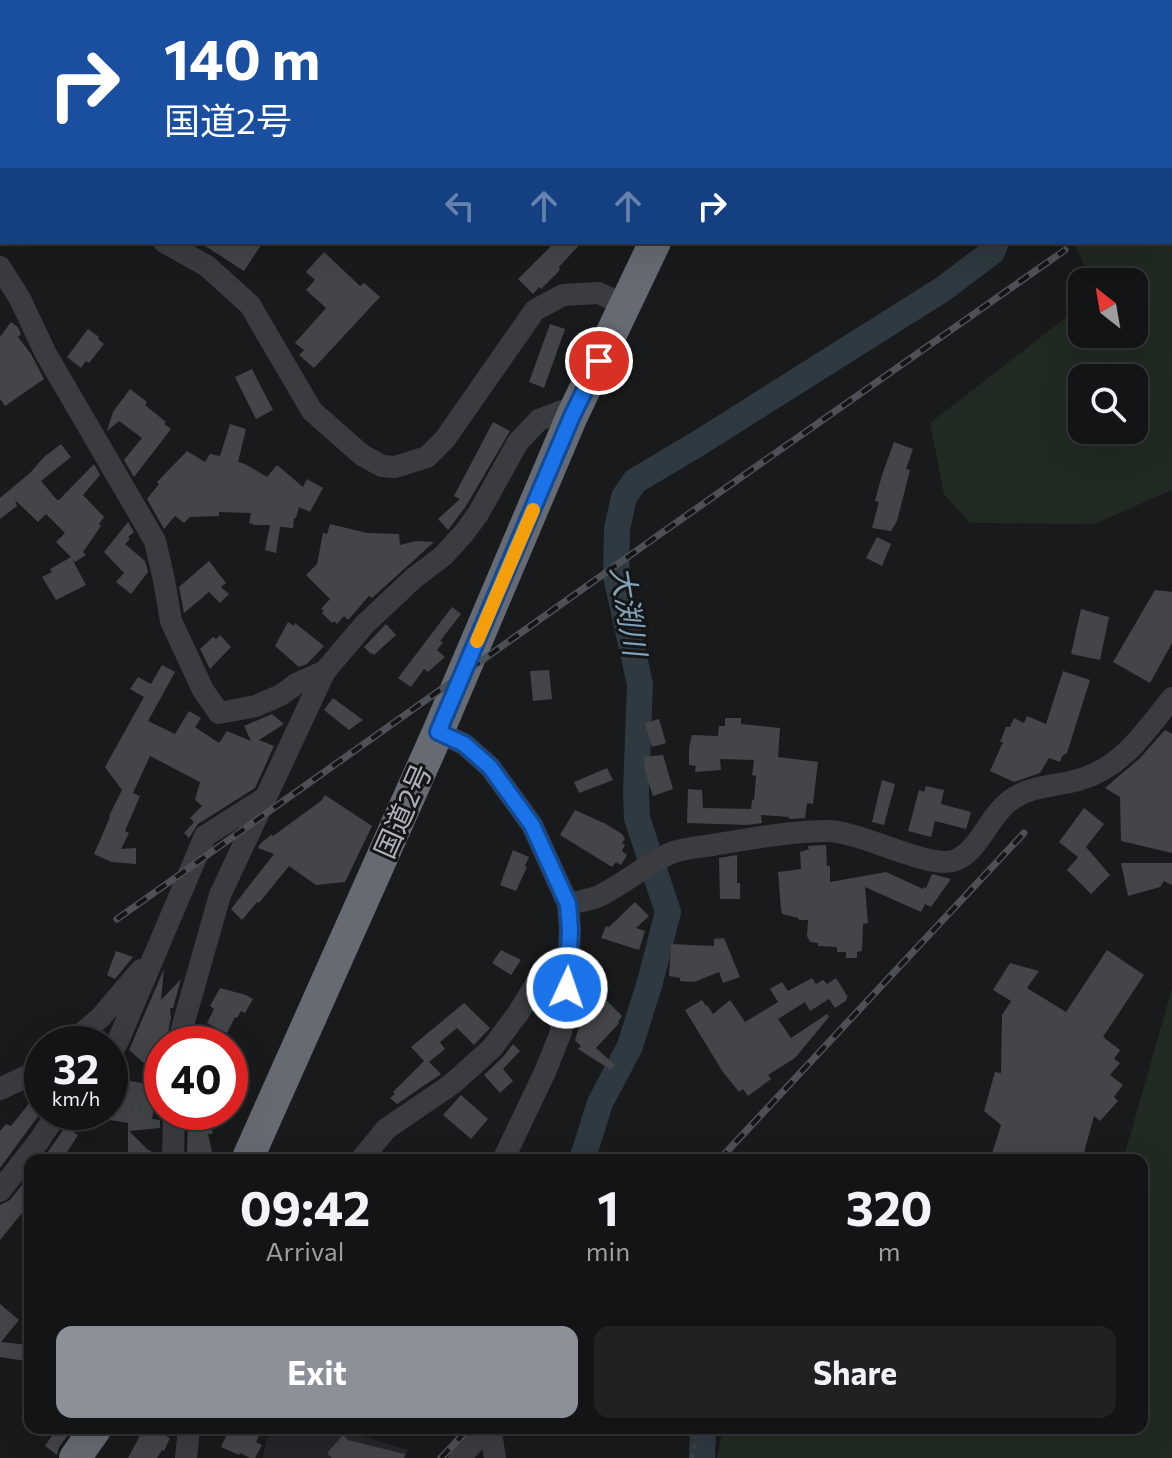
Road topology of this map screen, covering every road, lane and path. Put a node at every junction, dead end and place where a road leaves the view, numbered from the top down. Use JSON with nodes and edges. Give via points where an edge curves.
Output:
{"nodes":[{"id":1,"x":168,"y":244,"type":"edge"},
{"id":2,"x":654,"y":244,"type":"edge"},
{"id":3,"x":0,"y":267,"type":"edge"},
{"id":4,"x":625,"y":306,"type":"junction"},
{"id":5,"x":572,"y":416,"type":"junction"},
{"id":6,"x":325,"y":671,"type":"junction"},
{"id":7,"x":1172,"y":698,"type":"edge"},
{"id":8,"x":438,"y":732,"type":"junction"},
{"id":9,"x":265,"y":798,"type":"junction"},
{"id":10,"x":568,"y":904,"type":"junction"},
{"id":11,"x":155,"y":954,"type":"junction"},
{"id":12,"x":569,"y":955,"type":"junction"},
{"id":13,"x":91,"y":1026,"type":"edge"},
{"id":14,"x":124,"y":1026,"type":"edge"},
{"id":15,"x":183,"y":1026,"type":"edge"},
{"id":16,"x":24,"y":1078,"type":"edge"},
{"id":17,"x":0,"y":1089,"type":"edge"},
{"id":18,"x":529,"y":1105,"type":"junction"},
{"id":19,"x":47,"y":1130,"type":"edge"},
{"id":20,"x":175,"y":1130,"type":"edge"},
{"id":21,"x":33,"y":1154,"type":"edge"},
{"id":22,"x":176,"y":1154,"type":"edge"},
{"id":23,"x":250,"y":1154,"type":"edge"},
{"id":24,"x":366,"y":1154,"type":"edge"},
{"id":25,"x":490,"y":1154,"type":"edge"},
{"id":26,"x":506,"y":1154,"type":"edge"},
{"id":27,"x":521,"y":1154,"type":"edge"},
{"id":28,"x":24,"y":1168,"type":"edge"},
{"id":29,"x":0,"y":1191,"type":"edge"},
{"id":30,"x":92,"y":1434,"type":"edge"},
{"id":31,"x":188,"y":1434,"type":"edge"},
{"id":32,"x":695,"y":1434,"type":"edge"},
{"id":33,"x":468,"y":1456,"type":"edge"},
{"id":34,"x":75,"y":1458,"type":"edge"},
{"id":35,"x":186,"y":1458,"type":"edge"},
{"id":36,"x":495,"y":1458,"type":"edge"},
{"id":37,"x":692,"y":1458,"type":"edge"}],
"edges":[{"from":1,"to":4,"type":"street","via":[[207,266],[250,305],[312,411],[382,466],[427,457],[445,439],[535,310],[563,295],[599,293]]},
{"from":2,"to":4,"type":"highway","name":"国道2号"},
{"from":3,"to":6,"type":"street","via":[[155,541],[171,621],[219,713],[256,706]]},
{"from":4,"to":5,"type":"highway","name":"国道2号"},
{"from":5,"to":6,"type":"street","via":[[562,411],[539,420],[518,442],[464,533],[365,624]]},
{"from":5,"to":8,"type":"highway","name":"国道2号"},
{"from":6,"to":9,"type":"street"},
{"from":7,"to":10,"type":"street","via":[[1130,750],[1102,772],[1018,795],[955,861],[930,861],[828,831],[752,838],[675,852],[600,896]]},
{"from":8,"to":10,"type":"street","via":[[464,744],[490,767],[532,825]]},
{"from":8,"to":23,"type":"highway","name":"国道2号"},
{"from":9,"to":11,"type":"street","via":[[205,836]]},
{"from":9,"to":15,"type":"street","via":[[220,895]]},
{"from":10,"to":12,"type":"street"},
{"from":11,"to":13,"type":"street"},
{"from":11,"to":14,"type":"street"},
{"from":12,"to":18,"type":"street","via":[[561,1032]]},
{"from":12,"to":24,"type":"street","via":[[546,967],[492,1048],[452,1084],[386,1129]]},
{"from":16,"to":17,"type":"street"},
{"from":18,"to":25,"type":"street"},
{"from":18,"to":26,"type":"street"},
{"from":18,"to":27,"type":"street"},
{"from":19,"to":21,"type":"street"},
{"from":20,"to":22,"type":"street"},
{"from":28,"to":29,"type":"street"},
{"from":30,"to":34,"type":"highway"},
{"from":31,"to":35,"type":"street"},
{"from":32,"to":37,"type":"path"},
{"from":33,"to":36,"type":"street","via":[[481,1435],[492,1439]]}]}
